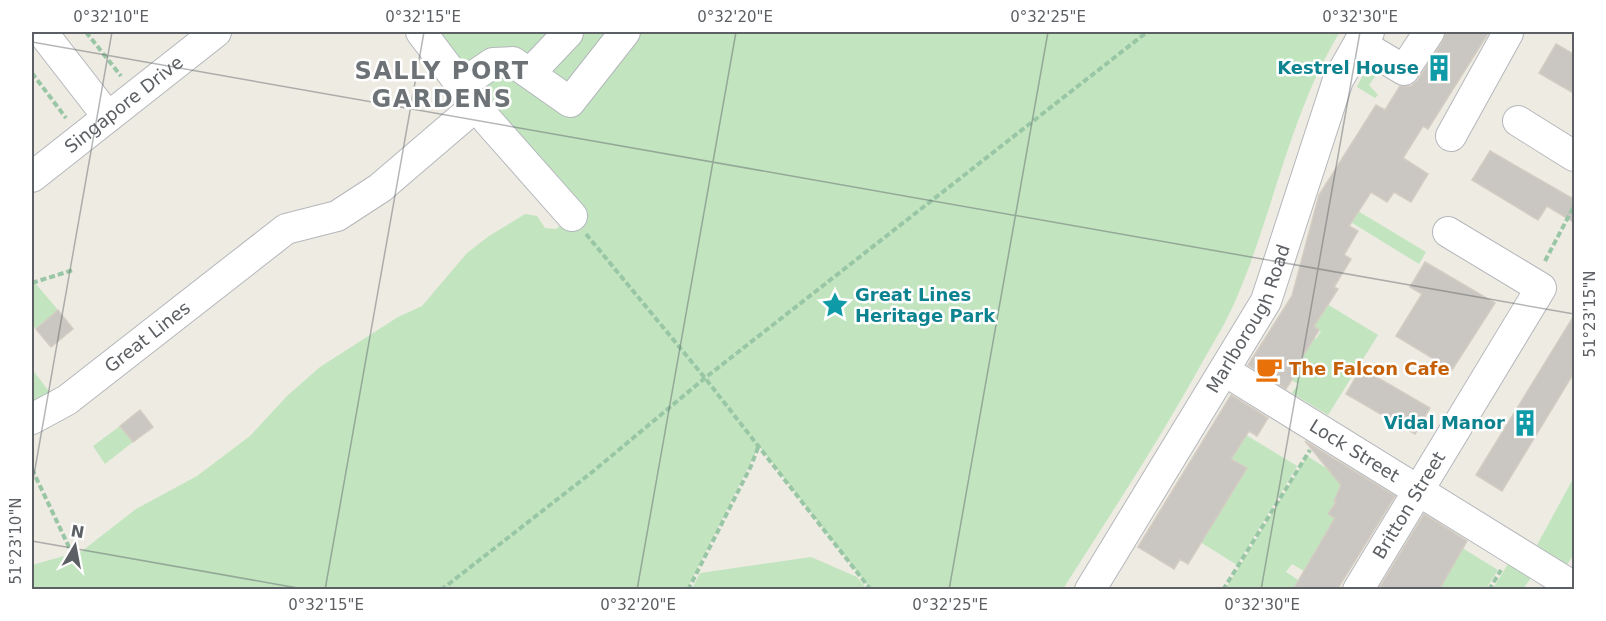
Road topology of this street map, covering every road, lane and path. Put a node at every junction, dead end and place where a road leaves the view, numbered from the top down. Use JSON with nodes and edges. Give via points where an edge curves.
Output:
{"nodes":[{"id":1,"x":42,"y":32,"type":"edge"},
{"id":2,"x":86,"y":32,"type":"edge"},
{"id":3,"x":216,"y":32,"type":"edge"},
{"id":4,"x":422,"y":32,"type":"edge"},
{"id":5,"x":625,"y":32,"type":"edge"},
{"id":6,"x":1148,"y":32,"type":"edge"},
{"id":7,"x":1429,"y":32,"type":"edge"},
{"id":8,"x":1506,"y":32,"type":"edge"},
{"id":9,"x":568,"y":33,"type":"edge"},
{"id":10,"x":1364,"y":37,"type":"edge"},
{"id":11,"x":32,"y":73,"type":"edge"},
{"id":12,"x":530,"y":73,"type":"junction"},
{"id":13,"x":126,"y":82,"type":"dead end"},
{"id":14,"x":476,"y":103,"type":"junction"},
{"id":15,"x":108,"y":117,"type":"junction"},
{"id":16,"x":1518,"y":121,"type":"dead end"},
{"id":17,"x":72,"y":126,"type":"dead end"},
{"id":18,"x":1451,"y":136,"type":"dead end"},
{"id":19,"x":1575,"y":156,"type":"edge"},
{"id":20,"x":32,"y":177,"type":"edge"},
{"id":21,"x":1575,"y":206,"type":"edge"},
{"id":22,"x":572,"y":216,"type":"joint"},
{"id":23,"x":1448,"y":232,"type":"dead end"},
{"id":24,"x":73,"y":270,"type":"dead end"},
{"id":25,"x":1533,"y":283,"type":"junction"},
{"id":26,"x":32,"y":284,"type":"edge"},
{"id":27,"x":1225,"y":371,"type":"junction"},
{"id":28,"x":705,"y":378,"type":"junction"},
{"id":29,"x":32,"y":419,"type":"edge"},
{"id":30,"x":1315,"y":442,"type":"dead end"},
{"id":31,"x":759,"y":446,"type":"junction"},
{"id":32,"x":32,"y":469,"type":"edge"},
{"id":33,"x":1419,"y":490,"type":"junction"},
{"id":34,"x":1506,"y":561,"type":"dead end"},
{"id":35,"x":78,"y":564,"type":"dead end"},
{"id":36,"x":1575,"y":587,"type":"edge"},
{"id":37,"x":441,"y":590,"type":"edge"},
{"id":38,"x":688,"y":590,"type":"edge"},
{"id":39,"x":871,"y":590,"type":"edge"},
{"id":40,"x":1090,"y":590,"type":"edge"},
{"id":41,"x":1223,"y":590,"type":"edge"},
{"id":42,"x":1358,"y":590,"type":"edge"},
{"id":43,"x":1489,"y":590,"type":"edge"}],
"edges":[{"from":1,"to":15,"type":"street"},
{"from":2,"to":13,"type":"path"},
{"from":3,"to":15,"type":"street","name":"Singapore Drive"},
{"from":4,"to":14,"type":"street"},
{"from":5,"to":12,"type":"street","name":"Great Lines","via":[[572,101]]},
{"from":6,"to":28,"type":"path"},
{"from":7,"to":10,"type":"street","via":[[1404,70]]},
{"from":8,"to":18,"type":"street"},
{"from":9,"to":12,"type":"street"},
{"from":10,"to":27,"type":"street","name":"Marlborough Road","via":[[1338,80],[1266,301]]},
{"from":11,"to":17,"type":"path"},
{"from":12,"to":14,"type":"street","name":"Great Lines","via":[[513,62],[497,61]]},
{"from":14,"to":22,"type":"street"},
{"from":14,"to":29,"type":"street","name":"Great Lines","via":[[380,188],[337,216],[286,229],[255,243],[67,400]]},
{"from":15,"to":20,"type":"street","name":"Singapore Drive"},
{"from":16,"to":19,"type":"street"},
{"from":21,"to":25,"type":"path"},
{"from":22,"to":28,"type":"path"},
{"from":23,"to":25,"type":"street"},
{"from":24,"to":26,"type":"path"},
{"from":25,"to":33,"type":"street","name":"Britton Street","via":[[1541,288]]},
{"from":27,"to":33,"type":"street","name":"Lock Street"},
{"from":27,"to":40,"type":"street","name":"Marlborough Road"},
{"from":28,"to":31,"type":"path"},
{"from":28,"to":37,"type":"path"},
{"from":30,"to":41,"type":"path"},
{"from":31,"to":38,"type":"path"},
{"from":31,"to":39,"type":"path"},
{"from":32,"to":35,"type":"path"},
{"from":33,"to":36,"type":"street","name":"Lock Street"},
{"from":33,"to":42,"type":"street","name":"Britton Street"},
{"from":34,"to":43,"type":"path"}]}
